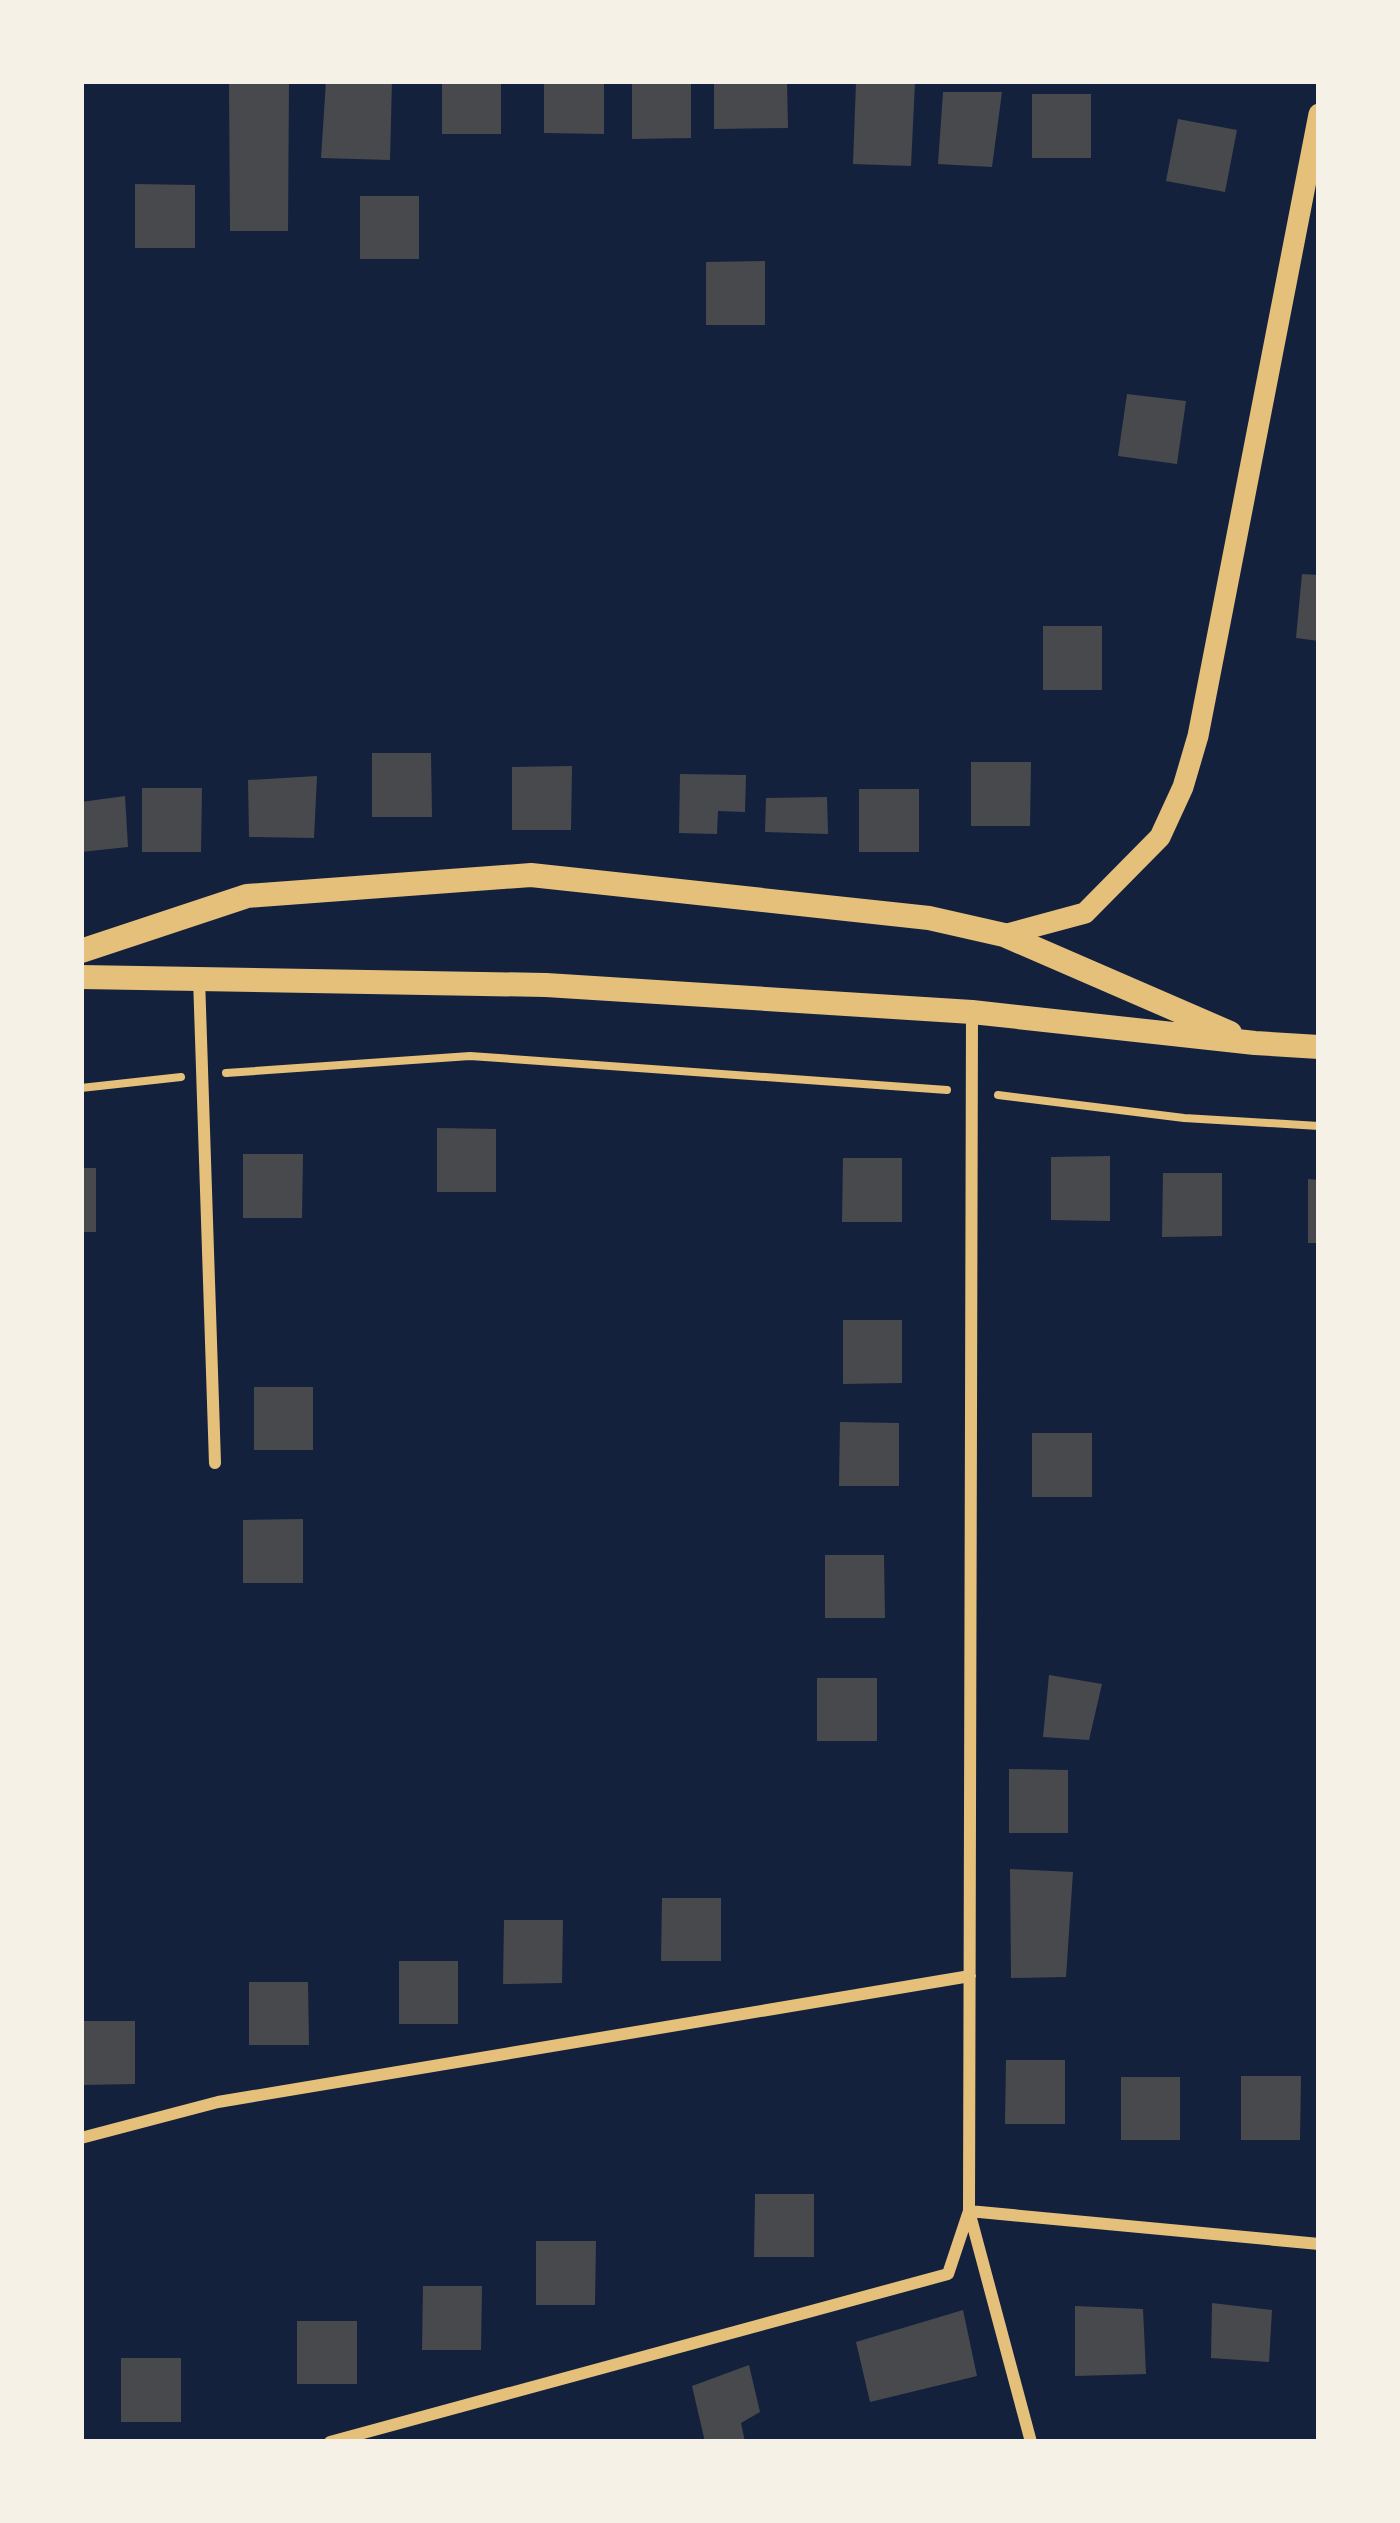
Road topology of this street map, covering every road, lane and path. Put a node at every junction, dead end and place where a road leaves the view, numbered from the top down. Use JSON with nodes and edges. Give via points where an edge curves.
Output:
{"nodes":[{"id":1,"x":1319,"y":113,"type":"edge"},
{"id":2,"x":1004,"y":935,"type":"junction"},
{"id":3,"x":81,"y":951,"type":"edge"},
{"id":4,"x":81,"y":976,"type":"edge"},
{"id":5,"x":199,"y":979,"type":"junction"},
{"id":6,"x":972,"y":1012,"type":"junction"},
{"id":7,"x":1255,"y":1043,"type":"junction"},
{"id":8,"x":1319,"y":1047,"type":"edge"},
{"id":9,"x":202,"y":1074,"type":"junction"},
{"id":10,"x":81,"y":1088,"type":"edge"},
{"id":11,"x":971,"y":1092,"type":"junction"},
{"id":12,"x":1319,"y":1126,"type":"edge"},
{"id":13,"x":215,"y":1463,"type":"dead end"},
{"id":14,"x":970,"y":1976,"type":"junction"},
{"id":15,"x":81,"y":2138,"type":"edge"},
{"id":16,"x":970,"y":2211,"type":"junction"},
{"id":17,"x":1319,"y":2244,"type":"edge"},
{"id":18,"x":330,"y":2442,"type":"edge"},
{"id":19,"x":1031,"y":2442,"type":"edge"}],
"edges":[{"from":1,"to":2,"type":"street","via":[[1183,787],[1160,837],[1085,913]]},
{"from":2,"to":3,"type":"main road","via":[[929,917],[531,874],[247,896]]},
{"from":2,"to":7,"type":"main road"},
{"from":4,"to":5,"type":"main road"},
{"from":5,"to":6,"type":"main road","via":[[546,985]]},
{"from":5,"to":9,"type":"street"},
{"from":6,"to":7,"type":"main road"},
{"from":6,"to":11,"type":"street"},
{"from":7,"to":8,"type":"main road"},
{"from":9,"to":10,"type":"path"},
{"from":9,"to":11,"type":"path","via":[[470,1056]]},
{"from":9,"to":13,"type":"street"},
{"from":11,"to":12,"type":"path"},
{"from":11,"to":14,"type":"street"},
{"from":14,"to":15,"type":"street","via":[[218,2102]]},
{"from":14,"to":16,"type":"street"},
{"from":16,"to":17,"type":"street"},
{"from":16,"to":18,"type":"street","via":[[948,2273]]},
{"from":16,"to":19,"type":"street"}]}
